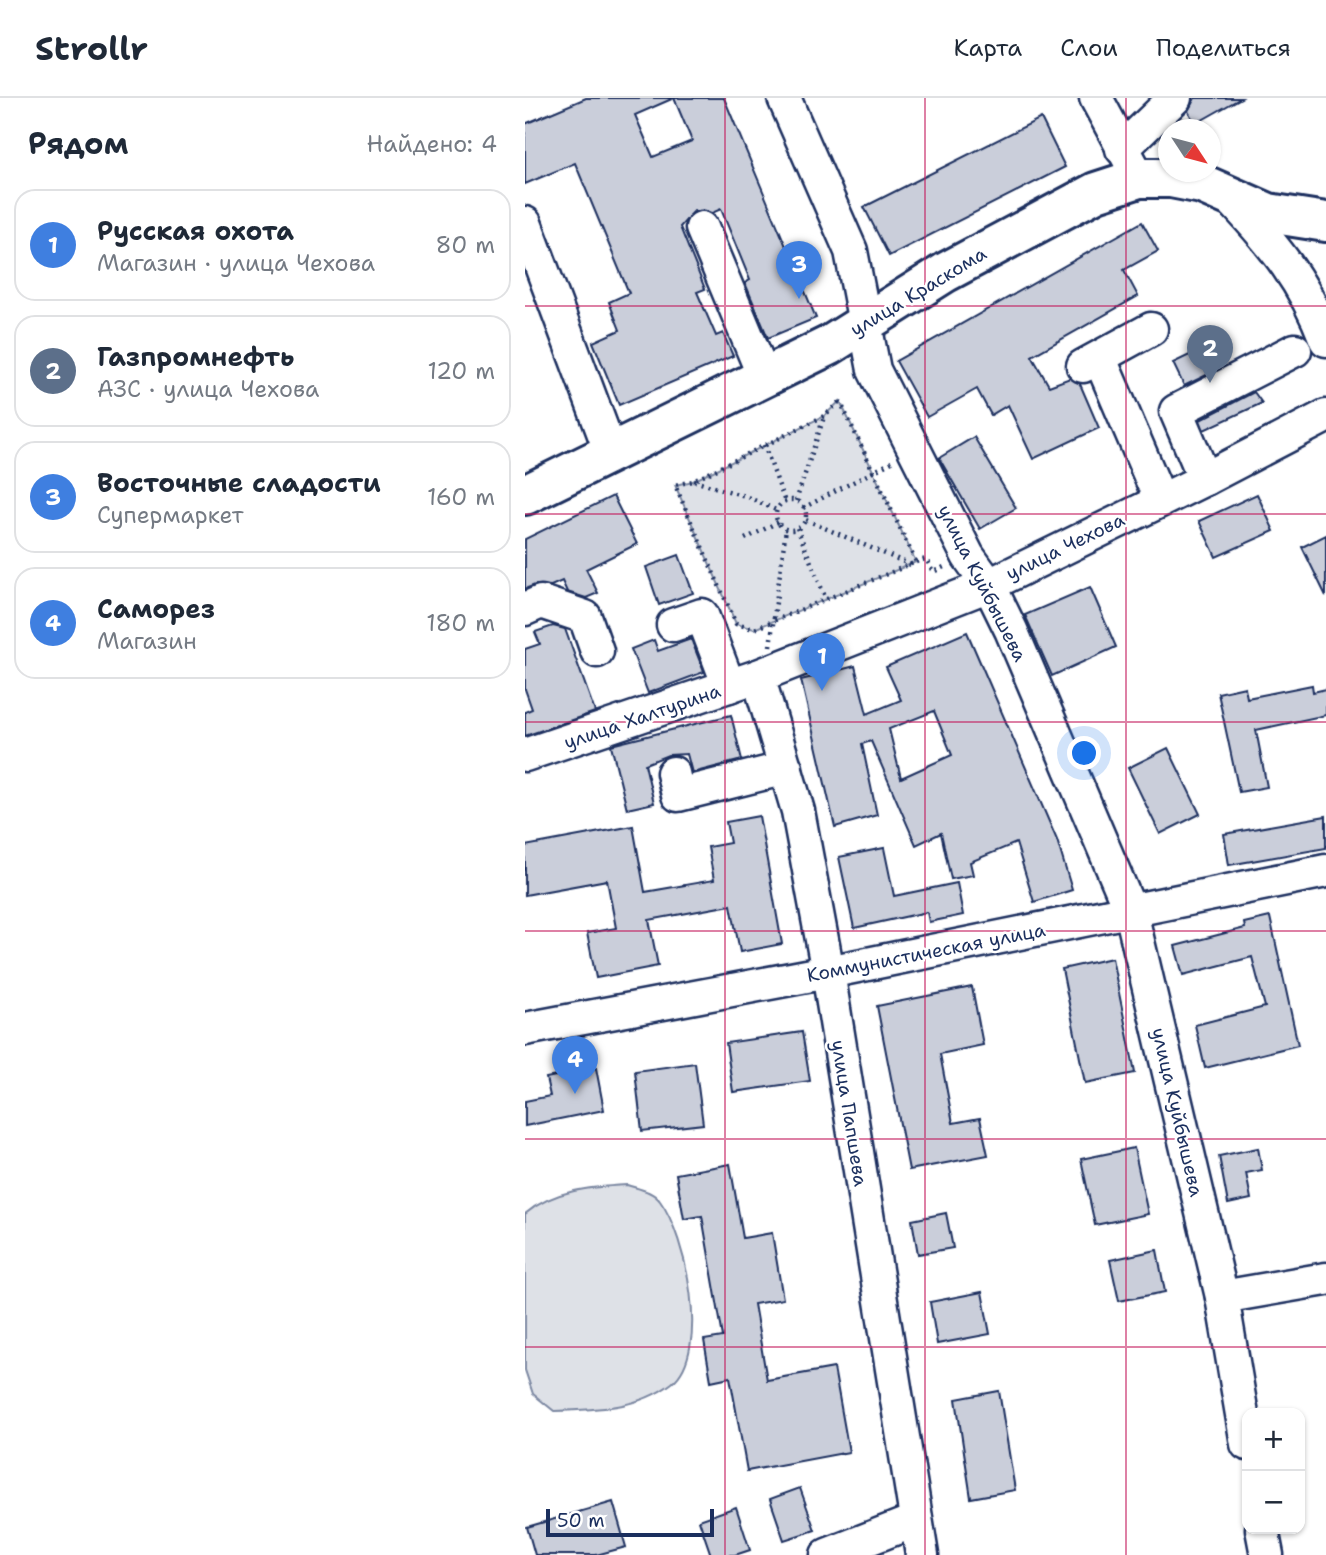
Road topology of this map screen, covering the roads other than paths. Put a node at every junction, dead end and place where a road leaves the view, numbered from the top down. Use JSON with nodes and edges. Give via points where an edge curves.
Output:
{"nodes":[{"id":1,"x":784,"y":98,"type":"edge"},
{"id":2,"x":1096,"y":98,"type":"edge"},
{"id":3,"x":1175,"y":98,"type":"edge"},
{"id":4,"x":1131,"y":164,"type":"junction"},
{"id":5,"x":1226,"y":194,"type":"junction"},
{"id":6,"x":1326,"y":222,"type":"edge"},
{"id":7,"x":525,"y":223,"type":"edge"},
{"id":8,"x":702,"y":228,"type":"dead end"},
{"id":9,"x":865,"y":322,"type":"junction"},
{"id":10,"x":1151,"y":329,"type":"dead end"},
{"id":11,"x":1326,"y":340,"type":"edge"},
{"id":12,"x":1295,"y":350,"type":"dead end"},
{"id":13,"x":765,"y":379,"type":"junction"},
{"id":14,"x":1326,"y":390,"type":"edge"},
{"id":15,"x":1319,"y":419,"type":"edge"},
{"id":16,"x":611,"y":453,"type":"junction"},
{"id":17,"x":1205,"y":480,"type":"junction"},
{"id":18,"x":525,"y":495,"type":"edge"},
{"id":19,"x":1160,"y":499,"type":"junction"},
{"id":20,"x":989,"y":584,"type":"junction"},
{"id":21,"x":525,"y":609,"type":"edge"},
{"id":22,"x":673,"y":625,"type":"dead end"},
{"id":23,"x":597,"y":651,"type":"dead end"},
{"id":24,"x":763,"y":674,"type":"junction"},
{"id":25,"x":729,"y":686,"type":"junction"},
{"id":26,"x":525,"y":755,"type":"edge"},
{"id":27,"x":786,"y":768,"type":"junction"},
{"id":28,"x":673,"y":773,"type":"dead end"},
{"id":29,"x":1326,"y":871,"type":"edge"},
{"id":30,"x":1131,"y":912,"type":"junction"},
{"id":31,"x":828,"y":972,"type":"junction"},
{"id":32,"x":525,"y":1029,"type":"edge"},
{"id":33,"x":1326,"y":1279,"type":"edge"},
{"id":34,"x":1221,"y":1297,"type":"junction"},
{"id":35,"x":1242,"y":1416,"type":"edge"},
{"id":36,"x":915,"y":1521,"type":"junction"},
{"id":37,"x":1263,"y":1534,"type":"edge"},
{"id":38,"x":827,"y":1555,"type":"edge"},
{"id":39,"x":922,"y":1555,"type":"edge"},
{"id":40,"x":1267,"y":1555,"type":"edge"}],
"edges":[{"from":1,"to":9,"type":"street","name":"улица Куйбышева","via":[[851,251]]},
{"from":2,"to":4,"type":"street"},
{"from":3,"to":4,"type":"street"},
{"from":4,"to":5,"type":"main road","name":"улица Краскома"},
{"from":4,"to":9,"type":"main road","name":"улица Краскома","via":[[1096,192],[1041,218]]},
{"from":5,"to":6,"type":"main road","name":"улица Краскома","via":[[1268,213]]},
{"from":5,"to":11,"type":"street","via":[[1279,250],[1315,310]]},
{"from":7,"to":16,"type":"street"},
{"from":8,"to":13,"type":"street"},
{"from":9,"to":13,"type":"main road","name":"улица Краскома"},
{"from":9,"to":20,"type":"street","name":"улица Куйбышева","via":[[874,370],[968,556]]},
{"from":10,"to":19,"type":"street","via":[[1092,362]]},
{"from":12,"to":17,"type":"street","via":[[1176,411]]},
{"from":13,"to":16,"type":"main road","name":"улица Краскома"},
{"from":14,"to":15,"type":"street"},
{"from":15,"to":17,"type":"street","name":"улица Чехова"},
{"from":16,"to":18,"type":"main road","name":"улица Краскома"},
{"from":17,"to":19,"type":"street","name":"улица Чехова"},
{"from":19,"to":20,"type":"street","name":"улица Чехова"},
{"from":20,"to":24,"type":"street","name":"улица Чехова"},
{"from":20,"to":30,"type":"street","name":"улица Куйбышева"},
{"from":21,"to":23,"type":"street","via":[[541,602],[585,617]]},
{"from":22,"to":25,"type":"street","via":[[702,615]]},
{"from":24,"to":25,"type":"street","name":"улица Халтурина"},
{"from":24,"to":27,"type":"street","name":"улица Папшева"},
{"from":25,"to":26,"type":"street","name":"улица Халтурина"},
{"from":27,"to":28,"type":"street","via":[[678,794]]},
{"from":27,"to":31,"type":"street","name":"улица Папшева"},
{"from":29,"to":30,"type":"street","name":"Коммунистическая улица"},
{"from":30,"to":31,"type":"street","name":"Коммунистическая улица"},
{"from":30,"to":34,"type":"street","name":"улица Куйбышева"},
{"from":31,"to":32,"type":"street","name":"Коммунистическая улица"},
{"from":31,"to":36,"type":"street","name":"улица Папшева"},
{"from":33,"to":34,"type":"street"},
{"from":34,"to":35,"type":"street","name":"улица Куйбышева"},
{"from":36,"to":38,"type":"street"},
{"from":36,"to":39,"type":"street","name":"улица Папшева"},
{"from":37,"to":40,"type":"street"}]}
